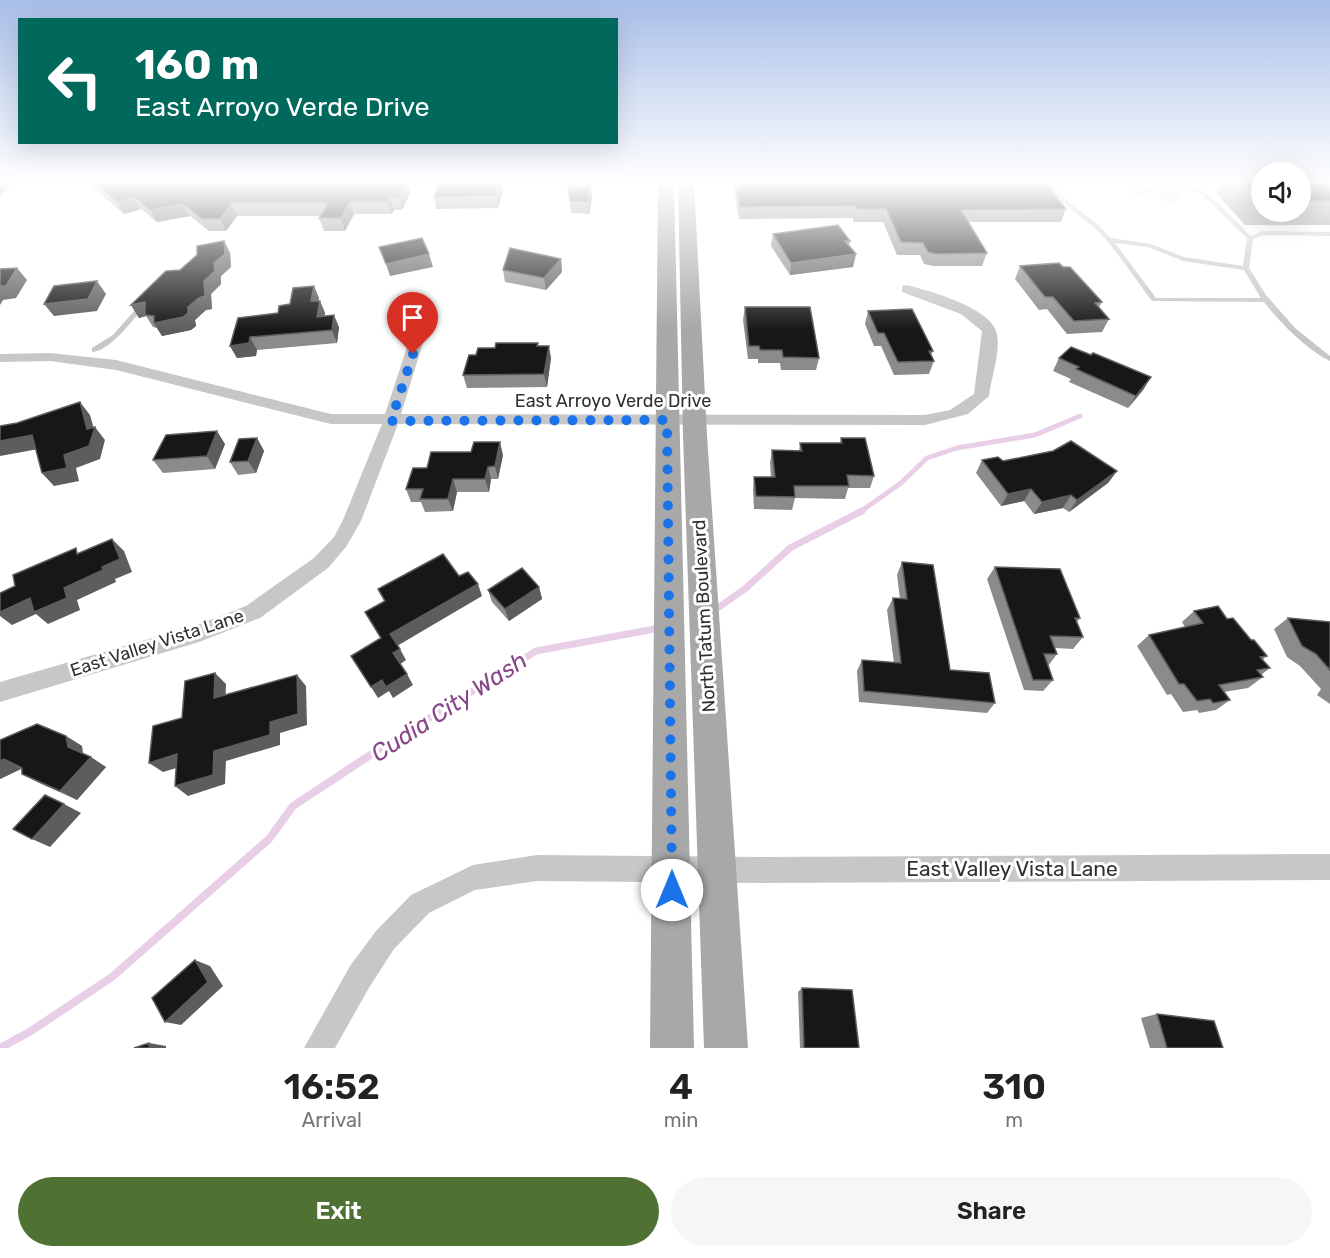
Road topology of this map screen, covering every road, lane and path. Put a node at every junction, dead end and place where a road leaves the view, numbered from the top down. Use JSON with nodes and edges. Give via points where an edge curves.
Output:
{"nodes":[{"id":1,"x":669,"y":232,"type":"edge"},
{"id":2,"x":685,"y":232,"type":"edge"},
{"id":3,"x":1101,"y":232,"type":"edge"},
{"id":4,"x":1244,"y":232,"type":"edge"},
{"id":5,"x":1330,"y":234,"type":"edge"},
{"id":6,"x":1250,"y":238,"type":"junction"},
{"id":7,"x":1109,"y":240,"type":"junction"},
{"id":8,"x":1246,"y":268,"type":"junction"},
{"id":9,"x":907,"y":289,"type":"dead end"},
{"id":10,"x":1266,"y":300,"type":"junction"},
{"id":11,"x":146,"y":301,"type":"edge"},
{"id":12,"x":423,"y":320,"type":"dead end"},
{"id":13,"x":90,"y":355,"type":"junction"},
{"id":14,"x":0,"y":358,"type":"edge"},
{"id":15,"x":1330,"y":359,"type":"edge"},
{"id":16,"x":681,"y":420,"type":"junction"},
{"id":17,"x":391,"y":421,"type":"junction"},
{"id":18,"x":0,"y":692,"type":"edge"},
{"id":19,"x":1330,"y":867,"type":"edge"},
{"id":20,"x":694,"y":870,"type":"junction"},
{"id":21,"x":319,"y":1048,"type":"edge"},
{"id":22,"x":672,"y":1048,"type":"edge"},
{"id":23,"x":726,"y":1048,"type":"edge"}],
"edges":[{"from":1,"to":16,"type":"main road","name":"North Tatum Boulevard"},
{"from":2,"to":16,"type":"main road","name":"North Tatum Boulevard"},
{"from":3,"to":7,"type":"lane"},
{"from":4,"to":6,"type":"lane"},
{"from":5,"to":6,"type":"lane","via":[[1262,233]]},
{"from":6,"to":8,"type":"lane"},
{"from":7,"to":8,"type":"lane","via":[[1149,245],[1183,259]]},
{"from":7,"to":10,"type":"lane","via":[[1154,300]]},
{"from":8,"to":10,"type":"lane"},
{"from":9,"to":16,"type":"street","name":"East Arroyo Verde Drive","via":[[972,314],[984,322],[989,332],[981,396],[962,412],[925,420]]},
{"from":10,"to":15,"type":"lane","via":[[1286,326]]},
{"from":11,"to":13,"type":"lane","via":[[115,336]]},
{"from":12,"to":17,"type":"street","name":"East Valley Vista Lane"},
{"from":13,"to":14,"type":"street","name":"East Arroyo Verde Drive"},
{"from":13,"to":17,"type":"street","name":"East Arroyo Verde Drive","via":[[331,419]]},
{"from":16,"to":17,"type":"street","name":"East Arroyo Verde Drive"},
{"from":16,"to":20,"type":"main road","name":"North Tatum Boulevard"},
{"from":16,"to":20,"type":"main road","name":"North Tatum Boulevard"},
{"from":17,"to":18,"type":"street","name":"East Valley Vista Lane","via":[[340,542],[295,584],[253,612],[199,633]]},
{"from":19,"to":20,"type":"street","name":"East Valley Vista Lane"},
{"from":20,"to":21,"type":"street","name":"East Valley Vista Lane","via":[[537,868],[473,878],[420,904],[385,940]]},
{"from":20,"to":22,"type":"main road","name":"North Tatum Boulevard"},
{"from":20,"to":23,"type":"main road","name":"North Tatum Boulevard"}]}
